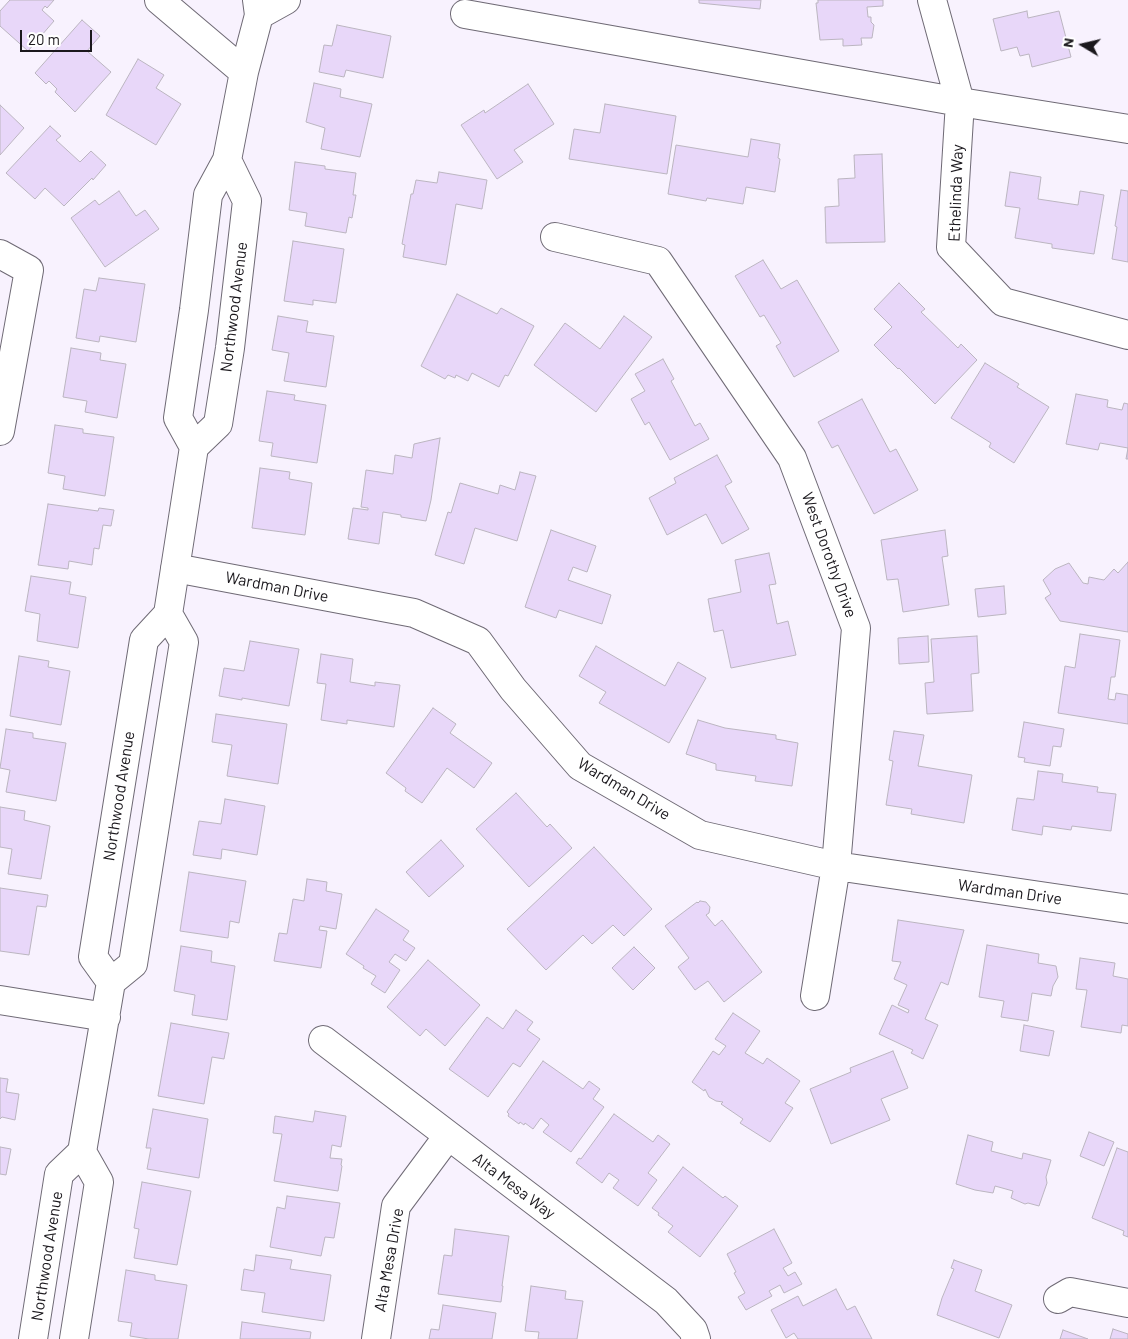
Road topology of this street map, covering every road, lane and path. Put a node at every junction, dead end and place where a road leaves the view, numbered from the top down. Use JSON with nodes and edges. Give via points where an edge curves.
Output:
{"nodes":[{"id":1,"x":159,"y":0,"type":"edge"},
{"id":2,"x":286,"y":0,"type":"edge"},
{"id":3,"x":932,"y":0,"type":"edge"},
{"id":4,"x":258,"y":8,"type":"edge"},
{"id":5,"x":465,"y":14,"type":"dead end"},
{"id":6,"x":244,"y":72,"type":"junction"},
{"id":7,"x":960,"y":102,"type":"junction"},
{"id":8,"x":1128,"y":129,"type":"edge"},
{"id":9,"x":227,"y":160,"type":"junction"},
{"id":10,"x":555,"y":237,"type":"dead end"},
{"id":11,"x":0,"y":254,"type":"edge"},
{"id":12,"x":1128,"y":335,"type":"edge"},
{"id":13,"x":0,"y":431,"type":"edge"},
{"id":14,"x":194,"y":447,"type":"junction"},
{"id":15,"x":175,"y":568,"type":"junction"},
{"id":16,"x":168,"y":614,"type":"junction"},
{"id":17,"x":836,"y":866,"type":"junction"},
{"id":18,"x":1128,"y":909,"type":"edge"},
{"id":19,"x":112,"y":982,"type":"junction"},
{"id":20,"x":815,"y":996,"type":"dead end"},
{"id":21,"x":0,"y":1000,"type":"edge"},
{"id":22,"x":106,"y":1017,"type":"junction"},
{"id":23,"x":323,"y":1040,"type":"dead end"},
{"id":24,"x":448,"y":1136,"type":"junction"},
{"id":25,"x":82,"y":1152,"type":"junction"},
{"id":26,"x":1058,"y":1299,"type":"dead end"},
{"id":27,"x":1128,"y":1303,"type":"edge"},
{"id":28,"x":33,"y":1339,"type":"edge"},
{"id":29,"x":74,"y":1339,"type":"edge"},
{"id":30,"x":376,"y":1339,"type":"edge"},
{"id":31,"x":696,"y":1339,"type":"edge"}],
"edges":[{"from":1,"to":6,"type":"street"},
{"from":2,"to":4,"type":"street"},
{"from":3,"to":7,"type":"street","name":"Ethelinda Way"},
{"from":4,"to":6,"type":"street"},
{"from":5,"to":7,"type":"street"},
{"from":6,"to":9,"type":"street"},
{"from":7,"to":8,"type":"street"},
{"from":7,"to":12,"type":"street","name":"Ethelinda Way","via":[[951,247],[1003,302]]},
{"from":9,"to":14,"type":"street","via":[[208,195],[178,418]]},
{"from":9,"to":14,"type":"street","name":"Northwood Avenue","via":[[246,201],[239,272],[218,424]]},
{"from":10,"to":17,"type":"street","name":"West Dorothy Drive","via":[[658,261],[792,458],[856,628]]},
{"from":11,"to":13,"type":"street","via":[[29,270]]},
{"from":14,"to":15,"type":"street"},
{"from":15,"to":16,"type":"street"},
{"from":15,"to":17,"type":"street","name":"Wardman Drive","via":[[414,613],[478,641],[513,689],[580,766],[700,834]]},
{"from":16,"to":19,"type":"street","via":[[184,642],[133,964]]},
{"from":16,"to":19,"type":"street","name":"Northwood Avenue","via":[[144,640],[93,957]]},
{"from":17,"to":18,"type":"street","name":"Wardman Drive"},
{"from":17,"to":20,"type":"street","name":"West Dorothy Drive"},
{"from":19,"to":22,"type":"street"},
{"from":21,"to":22,"type":"street"},
{"from":22,"to":25,"type":"street"},
{"from":23,"to":24,"type":"street","name":"Alta Mesa Way"},
{"from":24,"to":30,"type":"street","name":"Alta Mesa Drive","via":[[396,1206]]},
{"from":24,"to":31,"type":"street","name":"Alta Mesa Way","via":[[666,1301],[693,1330]]},
{"from":25,"to":28,"type":"street","name":"Northwood Avenue","via":[[59,1174]]},
{"from":25,"to":29,"type":"street","via":[[98,1182]]},
{"from":26,"to":27,"type":"street","via":[[1070,1292]]}]}
